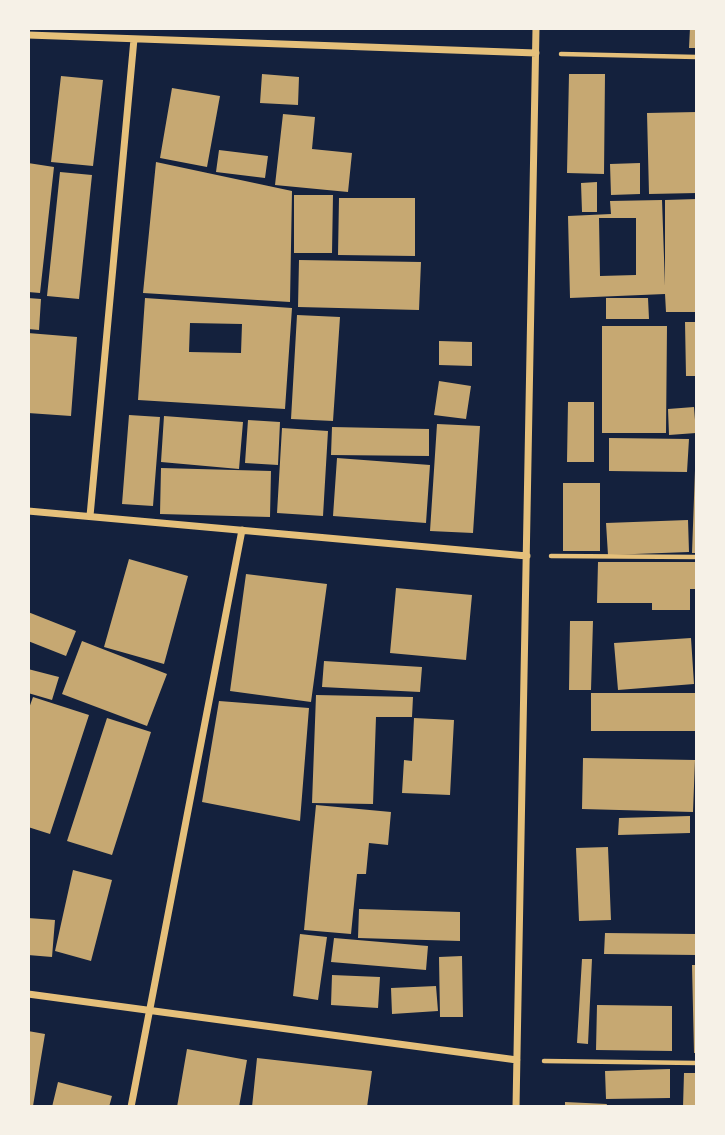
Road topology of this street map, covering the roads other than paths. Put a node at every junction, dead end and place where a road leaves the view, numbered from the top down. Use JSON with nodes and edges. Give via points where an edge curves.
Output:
{"nodes":[{"id":1,"x":536,"y":28,"type":"edge"},
{"id":2,"x":28,"y":35,"type":"edge"},
{"id":3,"x":134,"y":39,"type":"junction"},
{"id":4,"x":536,"y":53,"type":"junction"},
{"id":5,"x":28,"y":510,"type":"edge"},
{"id":6,"x":90,"y":516,"type":"junction"},
{"id":7,"x":242,"y":530,"type":"junction"},
{"id":8,"x":527,"y":556,"type":"junction"},
{"id":9,"x":28,"y":994,"type":"edge"},
{"id":10,"x":149,"y":1010,"type":"junction"},
{"id":11,"x":517,"y":1060,"type":"junction"},
{"id":12,"x":131,"y":1107,"type":"edge"},
{"id":13,"x":516,"y":1107,"type":"edge"}],
"edges":[{"from":1,"to":4,"type":"street"},
{"from":2,"to":3,"type":"street"},
{"from":3,"to":4,"type":"street"},
{"from":3,"to":6,"type":"street"},
{"from":4,"to":8,"type":"street"},
{"from":5,"to":6,"type":"street"},
{"from":6,"to":7,"type":"street"},
{"from":7,"to":8,"type":"street"},
{"from":7,"to":10,"type":"street"},
{"from":8,"to":11,"type":"street"},
{"from":9,"to":10,"type":"street"},
{"from":10,"to":11,"type":"street"},
{"from":10,"to":12,"type":"street"},
{"from":11,"to":13,"type":"street"}]}
